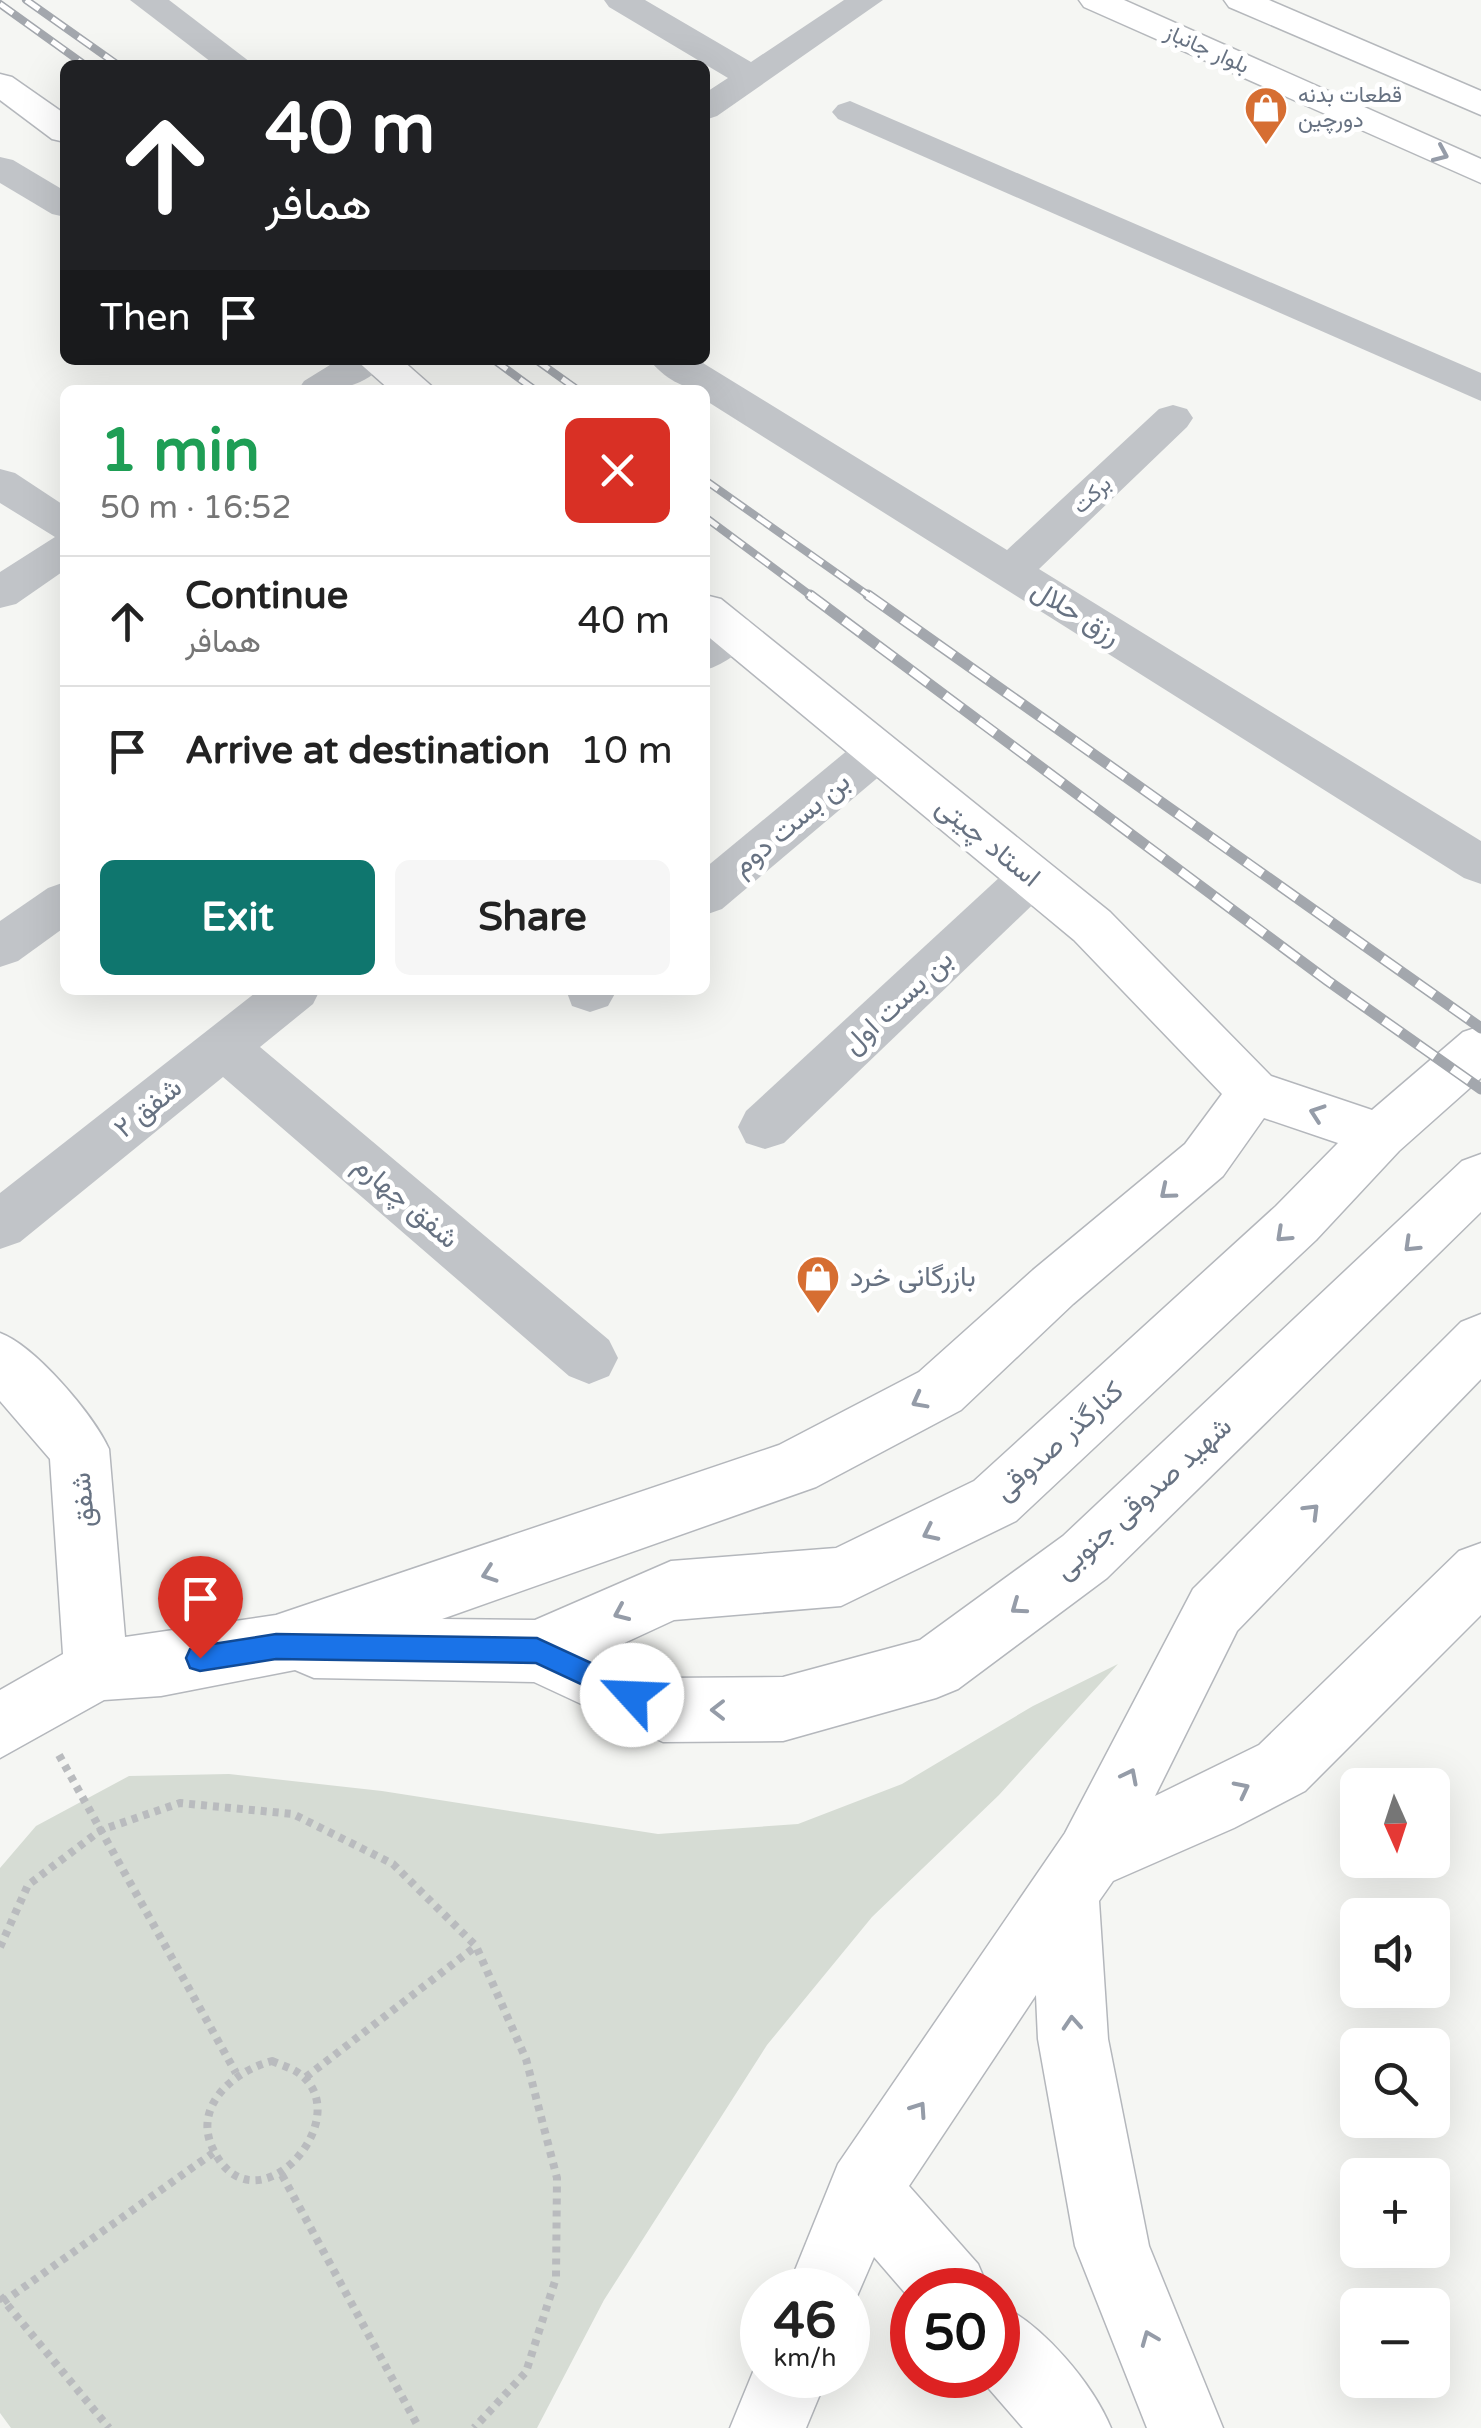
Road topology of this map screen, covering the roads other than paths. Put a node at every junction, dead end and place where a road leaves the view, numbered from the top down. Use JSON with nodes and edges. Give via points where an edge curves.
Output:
{"nodes":[{"id":1,"x":147,"y":0,"type":"edge"},
{"id":2,"x":621,"y":0,"type":"edge"},
{"id":3,"x":866,"y":0,"type":"edge"},
{"id":4,"x":1096,"y":0,"type":"edge"},
{"id":5,"x":1174,"y":0,"type":"edge"},
{"id":6,"x":1241,"y":0,"type":"edge"},
{"id":7,"x":1302,"y":0,"type":"edge"},
{"id":8,"x":230,"y":60,"type":"edge"},
{"id":9,"x":752,"y":77,"type":"junction"},
{"id":10,"x":1481,"y":77,"type":"edge"},
{"id":11,"x":2,"y":87,"type":"edge"},
{"id":12,"x":1481,"y":104,"type":"edge"},
{"id":13,"x":710,"y":105,"type":"edge"},
{"id":14,"x":850,"y":112,"type":"dead end"},
{"id":15,"x":60,"y":128,"type":"edge"},
{"id":16,"x":1481,"y":134,"type":"edge"},
{"id":17,"x":0,"y":168,"type":"edge"},
{"id":18,"x":1481,"y":172,"type":"edge"},
{"id":19,"x":60,"y":203,"type":"edge"},
{"id":20,"x":358,"y":365,"type":"edge"},
{"id":21,"x":383,"y":365,"type":"edge"},
{"id":22,"x":678,"y":365,"type":"edge"},
{"id":23,"x":326,"y":385,"type":"edge"},
{"id":24,"x":409,"y":385,"type":"edge"},
{"id":25,"x":1481,"y":388,"type":"edge"},
{"id":26,"x":1173,"y":418,"type":"dead end"},
{"id":27,"x":0,"y":482,"type":"edge"},
{"id":28,"x":60,"y":523,"type":"edge"},
{"id":29,"x":60,"y":552,"type":"edge"},
{"id":30,"x":1010,"y":572,"type":"junction"},
{"id":31,"x":0,"y":593,"type":"edge"},
{"id":32,"x":714,"y":632,"type":"edge"},
{"id":33,"x":877,"y":752,"type":"junction"},
{"id":34,"x":1481,"y":865,"type":"edge"},
{"id":35,"x":1031,"y":877,"type":"junction"},
{"id":36,"x":710,"y":892,"type":"edge"},
{"id":37,"x":60,"y":905,"type":"edge"},
{"id":38,"x":0,"y":947,"type":"edge"},
{"id":39,"x":289,"y":995,"type":"edge"},
{"id":40,"x":224,"y":1047,"type":"junction"},
{"id":41,"x":1481,"y":1048,"type":"edge"},
{"id":42,"x":1253,"y":1092,"type":"junction"},
{"id":43,"x":765,"y":1127,"type":"dead end"},
{"id":44,"x":1380,"y":1134,"type":"junction"},
{"id":45,"x":1481,"y":1177,"type":"edge"},
{"id":46,"x":0,"y":1225,"type":"edge"},
{"id":47,"x":1481,"y":1340,"type":"edge"},
{"id":48,"x":589,"y":1358,"type":"dead end"},
{"id":49,"x":0,"y":1359,"type":"edge"},
{"id":50,"x":1481,"y":1572,"type":"edge"},
{"id":51,"x":276,"y":1646,"type":"junction"},
{"id":52,"x":537,"y":1651,"type":"junction"},
{"id":53,"x":96,"y":1670,"type":"junction"},
{"id":54,"x":16,"y":1716,"type":"edge"},
{"id":55,"x":1077,"y":1876,"type":"junction"},
{"id":56,"x":864,"y":2190,"type":"junction"},
{"id":57,"x":833,"y":2268,"type":"edge"},
{"id":58,"x":933,"y":2268,"type":"edge"},
{"id":59,"x":1020,"y":2367,"type":"edge"},
{"id":60,"x":780,"y":2398,"type":"edge"},
{"id":61,"x":768,"y":2428,"type":"edge"},
{"id":62,"x":1073,"y":2428,"type":"edge"},
{"id":63,"x":1186,"y":2428,"type":"edge"}],
"edges":[{"from":1,"to":8,"type":"street"},
{"from":2,"to":9,"type":"street"},
{"from":3,"to":9,"type":"street"},
{"from":4,"to":18,"type":"main road","name":"بلوار جانباز","one_way":true},
{"from":5,"to":16,"type":"main road"},
{"from":6,"to":12,"type":"main road"},
{"from":7,"to":10,"type":"main road"},
{"from":9,"to":13,"type":"street"},
{"from":11,"to":15,"type":"main road"},
{"from":14,"to":25,"type":"street"},
{"from":17,"to":19,"type":"street"},
{"from":20,"to":23,"type":"street"},
{"from":21,"to":24,"type":"main road"},
{"from":22,"to":30,"type":"street","name":"رزق حلال"},
{"from":26,"to":30,"type":"street","name":"برکت"},
{"from":27,"to":28,"type":"street"},
{"from":29,"to":31,"type":"street"},
{"from":30,"to":34,"type":"street","name":"رزق حلال"},
{"from":32,"to":33,"type":"main road","name":"استاد چیتی"},
{"from":33,"to":35,"type":"main road","name":"استاد چیتی"},
{"from":33,"to":36,"type":"street","name":"بن بست دوم"},
{"from":35,"to":42,"type":"main road","name":"استاد چیتی","via":[[1092,926]]},
{"from":35,"to":43,"type":"street","name":"بن بست اول"},
{"from":37,"to":38,"type":"street"},
{"from":39,"to":40,"type":"street","name":"شفق ۲"},
{"from":40,"to":46,"type":"street","name":"شفق ۲"},
{"from":40,"to":48,"type":"street","name":"شفق چهارم"},
{"from":41,"to":44,"type":"main road","name":"کنارگذر صدوقی"},
{"from":44,"to":42,"type":"main road","one_way":true},
{"from":42,"to":51,"type":"main road","one_way":true,"via":[[1204,1160],[940,1390],[795,1467]]},
{"from":44,"to":52,"type":"main road","name":"کنارگذر صدوقی","one_way":true,"via":[[1296,1223],[995,1502],[841,1577],[671,1591]]},
{"from":45,"to":52,"type":"main road","name":"شهید صدوقی جنوبی","one_way":true,"via":[[1086,1557],[936,1666],[783,1710],[664,1710]]},
{"from":55,"to":47,"type":"main road","one_way":true,"via":[[1215,1610]]},
{"from":49,"to":53,"type":"main road","name":"شفق","via":[[78,1449]]},
{"from":55,"to":50,"type":"main road","one_way":true,"via":[[1282,1768]]},
{"from":51,"to":52,"type":"main road","name":"شهید صدوقی جنوبی"},
{"from":51,"to":53,"type":"main road"},
{"from":53,"to":54,"type":"main road"},
{"from":56,"to":55,"type":"main road","one_way":true},
{"from":63,"to":55,"type":"main road","one_way":true,"via":[[1112,2246],[1073,2040]]},
{"from":56,"to":57,"type":"main road"},
{"from":56,"to":58,"type":"main road"},
{"from":59,"to":62,"type":"main road"},
{"from":60,"to":61,"type":"main road"}]}
